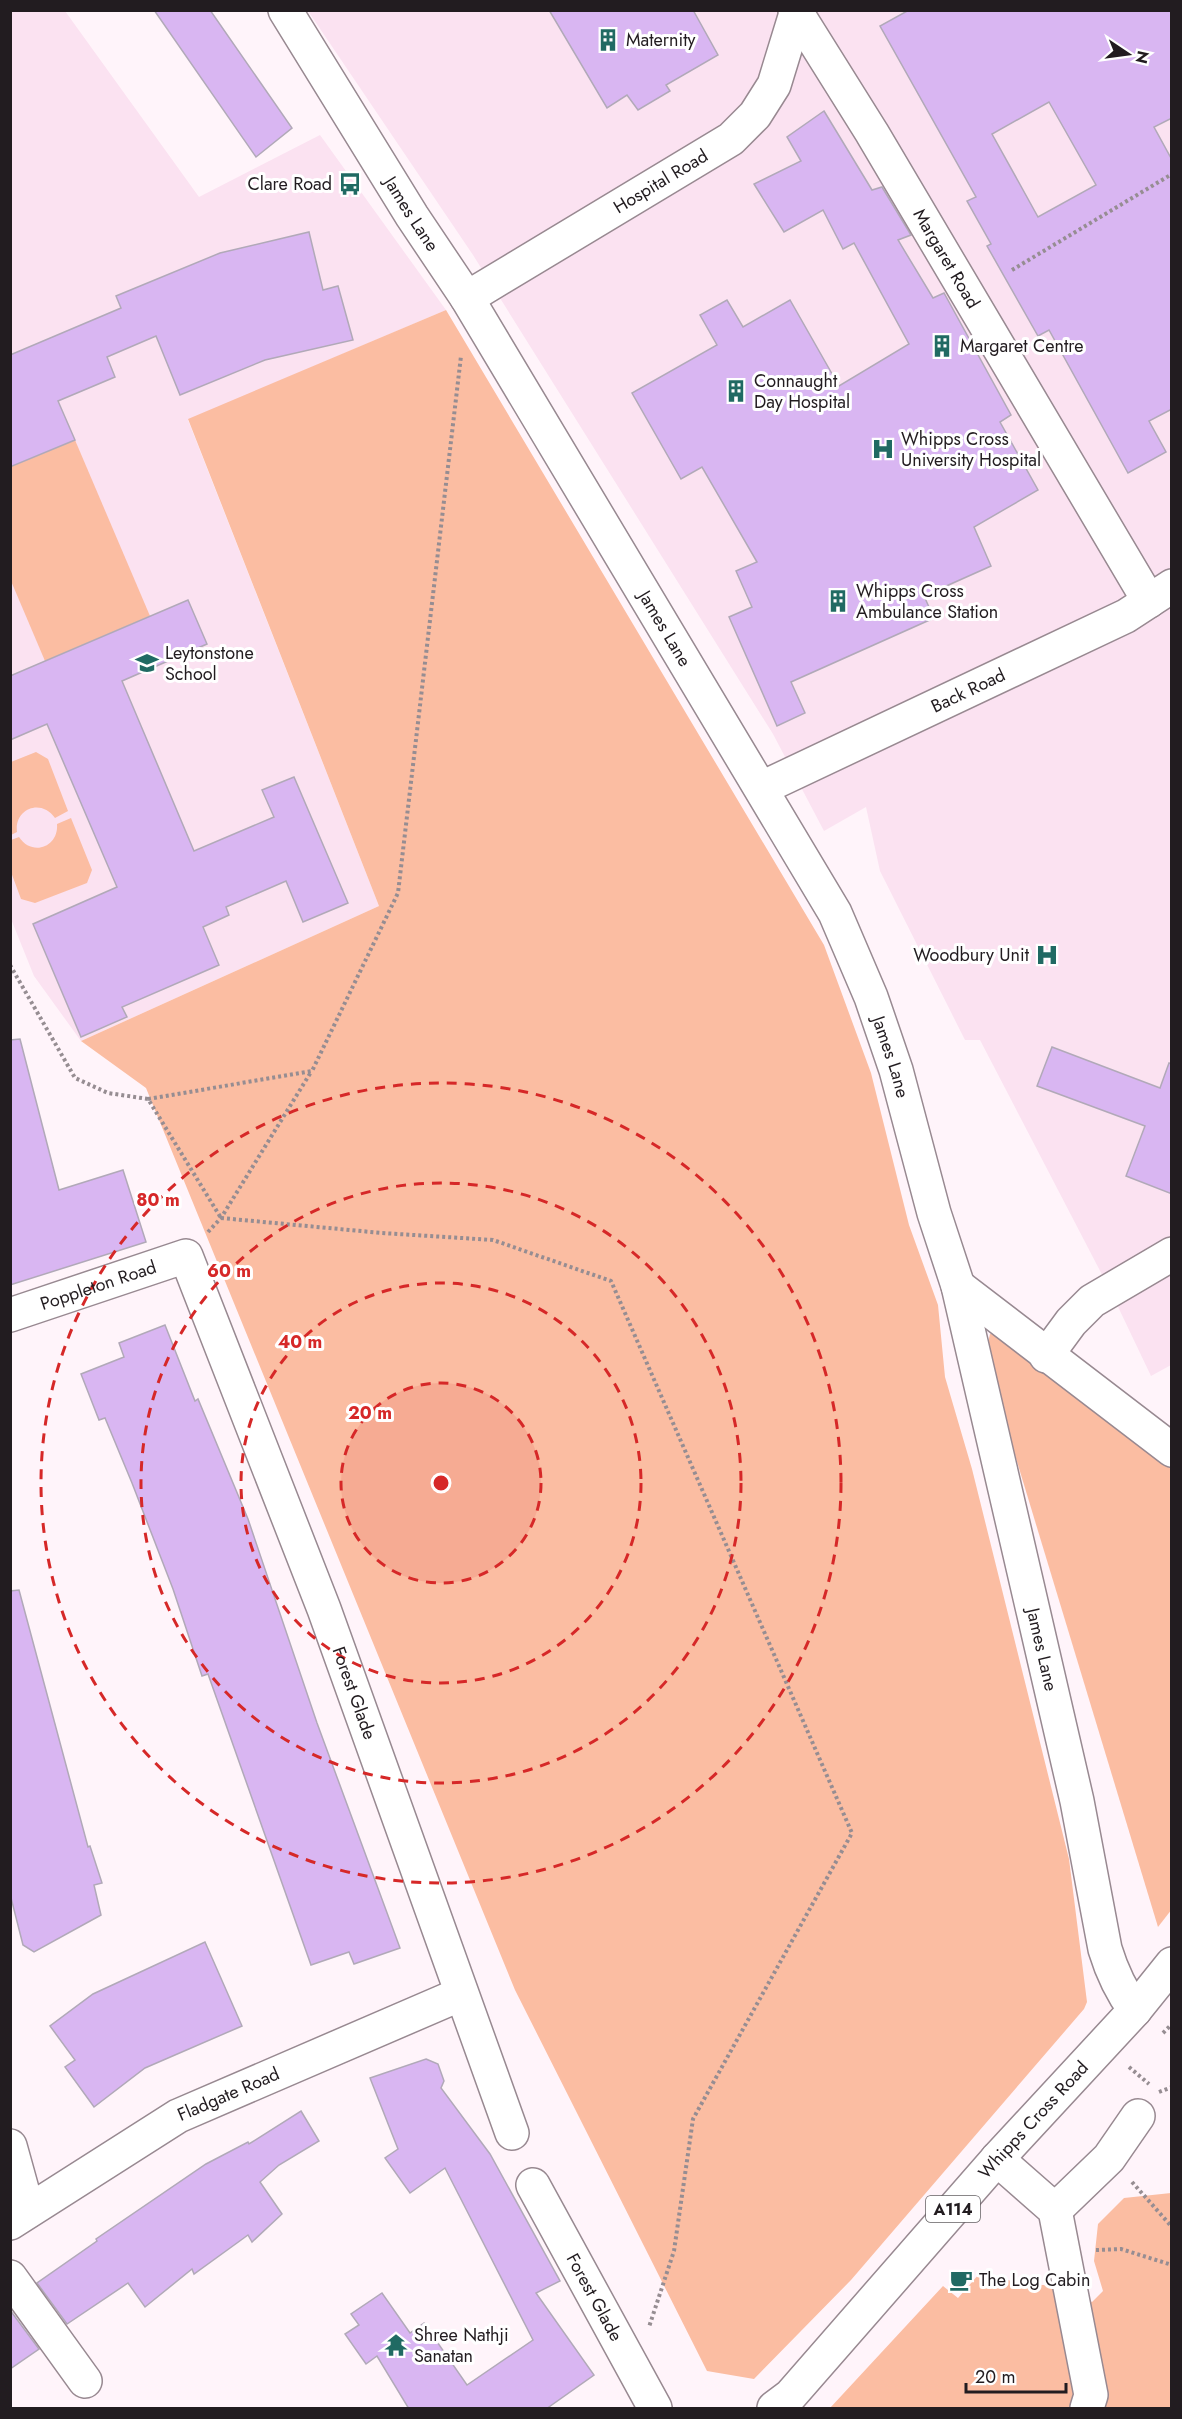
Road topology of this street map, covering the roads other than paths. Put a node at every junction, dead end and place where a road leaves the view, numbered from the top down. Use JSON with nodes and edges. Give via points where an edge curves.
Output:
{"nodes":[{"id":1,"x":285,"y":10,"type":"edge"},
{"id":2,"x":796,"y":11,"type":"edge"},
{"id":3,"x":467,"y":298,"type":"junction"},
{"id":4,"x":1160,"y":594,"type":"edge"},
{"id":5,"x":762,"y":788,"type":"junction"},
{"id":6,"x":1172,"y":1254,"type":"edge"},
{"id":7,"x":186,"y":1256,"type":"joint"},
{"id":8,"x":957,"y":1286,"type":"junction"},
{"id":9,"x":10,"y":1315,"type":"edge"},
{"id":10,"x":1046,"y":1356,"type":"junction"},
{"id":11,"x":1172,"y":1450,"type":"edge"},
{"id":12,"x":1172,"y":1964,"type":"edge"},
{"id":13,"x":461,"y":1994,"type":"junction"},
{"id":14,"x":1135,"y":2010,"type":"junction"},
{"id":15,"x":1138,"y":2116,"type":"dead end"},
{"id":16,"x":512,"y":2133,"type":"dead end"},
{"id":17,"x":10,"y":2146,"type":"edge"},
{"id":18,"x":997,"y":2159,"type":"junction"},
{"id":19,"x":533,"y":2185,"type":"dead end"},
{"id":20,"x":1055,"y":2210,"type":"junction"},
{"id":21,"x":19,"y":2217,"type":"edge"},
{"id":22,"x":10,"y":2277,"type":"edge"},
{"id":23,"x":85,"y":2381,"type":"dead end"},
{"id":24,"x":656,"y":2409,"type":"edge"},
{"id":25,"x":774,"y":2409,"type":"edge"},
{"id":26,"x":1087,"y":2409,"type":"edge"}],
"edges":[{"from":1,"to":3,"type":"street","name":"James Lane"},
{"from":2,"to":3,"type":"street","name":"Hospital Road","via":[[774,85],[755,116],[731,139]]},
{"from":2,"to":4,"type":"street","name":"Margaret Road"},
{"from":3,"to":5,"type":"street","name":"James Lane"},
{"from":4,"to":5,"type":"street","name":"Back Road","via":[[1126,616]]},
{"from":5,"to":8,"type":"street","name":"James Lane","via":[[835,913],[872,997]]},
{"from":6,"to":10,"type":"street","via":[[1092,1301]]},
{"from":7,"to":9,"type":"street","name":"Poppleton Road"},
{"from":7,"to":13,"type":"street","name":"Forest Glade","via":[[324,1609]]},
{"from":8,"to":10,"type":"street"},
{"from":8,"to":14,"type":"street","name":"James Lane","via":[[1077,1801],[1105,1949],[1120,1990]]},
{"from":10,"to":11,"type":"street"},
{"from":12,"to":14,"type":"street","name":"Whipps Cross Road","number":"A114"},
{"from":13,"to":16,"type":"street","name":"Forest Glade"},
{"from":13,"to":21,"type":"street","name":"Fladgate Road","via":[[178,2116]]},
{"from":14,"to":18,"type":"street","name":"Whipps Cross Road","number":"A114"},
{"from":15,"to":20,"type":"street","via":[[1109,2158]]},
{"from":17,"to":21,"type":"street"},
{"from":18,"to":20,"type":"street"},
{"from":18,"to":25,"type":"street","name":"Whipps Cross Road","number":"A114","via":[[790,2396]]},
{"from":19,"to":24,"type":"street","name":"Forest Glade"},
{"from":20,"to":26,"type":"street","via":[[1091,2395]]},
{"from":22,"to":23,"type":"street"}]}
